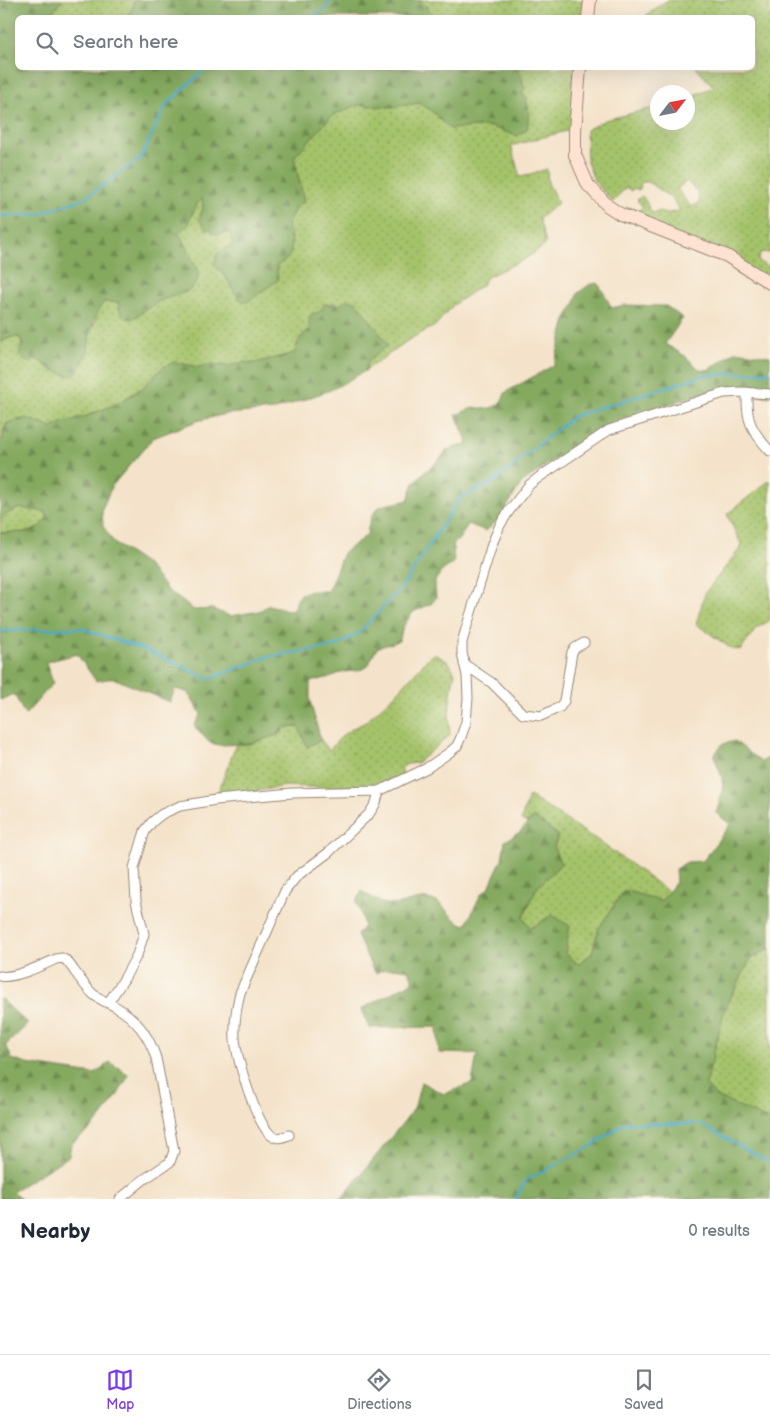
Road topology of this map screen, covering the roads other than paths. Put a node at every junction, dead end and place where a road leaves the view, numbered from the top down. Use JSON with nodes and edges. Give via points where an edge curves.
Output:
{"nodes":[{"id":1,"x":590,"y":0,"type":"edge"},
{"id":2,"x":588,"y":15,"type":"edge"},
{"id":3,"x":580,"y":70,"type":"edge"},
{"id":4,"x":770,"y":283,"type":"edge"},
{"id":5,"x":746,"y":392,"type":"junction"},
{"id":6,"x":770,"y":394,"type":"edge"},
{"id":7,"x":770,"y":451,"type":"edge"},
{"id":8,"x":584,"y":643,"type":"dead end"},
{"id":9,"x":464,"y":664,"type":"junction"},
{"id":10,"x":378,"y":791,"type":"junction"},
{"id":11,"x":0,"y":976,"type":"edge"},
{"id":12,"x":108,"y":1003,"type":"junction"},
{"id":13,"x":290,"y":1135,"type":"dead end"},
{"id":14,"x":120,"y":1199,"type":"edge"}],
"edges":[{"from":1,"to":2,"type":"street"},
{"from":3,"to":4,"type":"street","via":[[575,155],[588,185],[620,214],[727,256]]},
{"from":5,"to":6,"type":"street"},
{"from":5,"to":7,"type":"street","via":[[754,434]]},
{"from":5,"to":9,"type":"street","via":[[724,393],[609,430],[530,486],[509,511],[492,544],[462,642]]},
{"from":8,"to":9,"type":"street","via":[[572,652],[564,701],[560,707],[541,716],[523,714],[492,683]]},
{"from":9,"to":10,"type":"street","via":[[468,698],[466,722],[456,746],[427,768]]},
{"from":10,"to":12,"type":"street","via":[[292,793],[216,800],[180,806],[162,814],[145,831],[134,868],[136,901],[144,934],[137,955]]},
{"from":10,"to":13,"type":"street","via":[[376,802],[365,818],[328,853],[297,876],[285,891],[240,993],[235,1021],[237,1052],[245,1082],[267,1130],[276,1138]]},
{"from":11,"to":12,"type":"street","via":[[18,974],[62,958],[91,992]]},
{"from":12,"to":14,"type":"street","via":[[137,1023],[152,1046],[174,1152],[170,1162]]}]}
